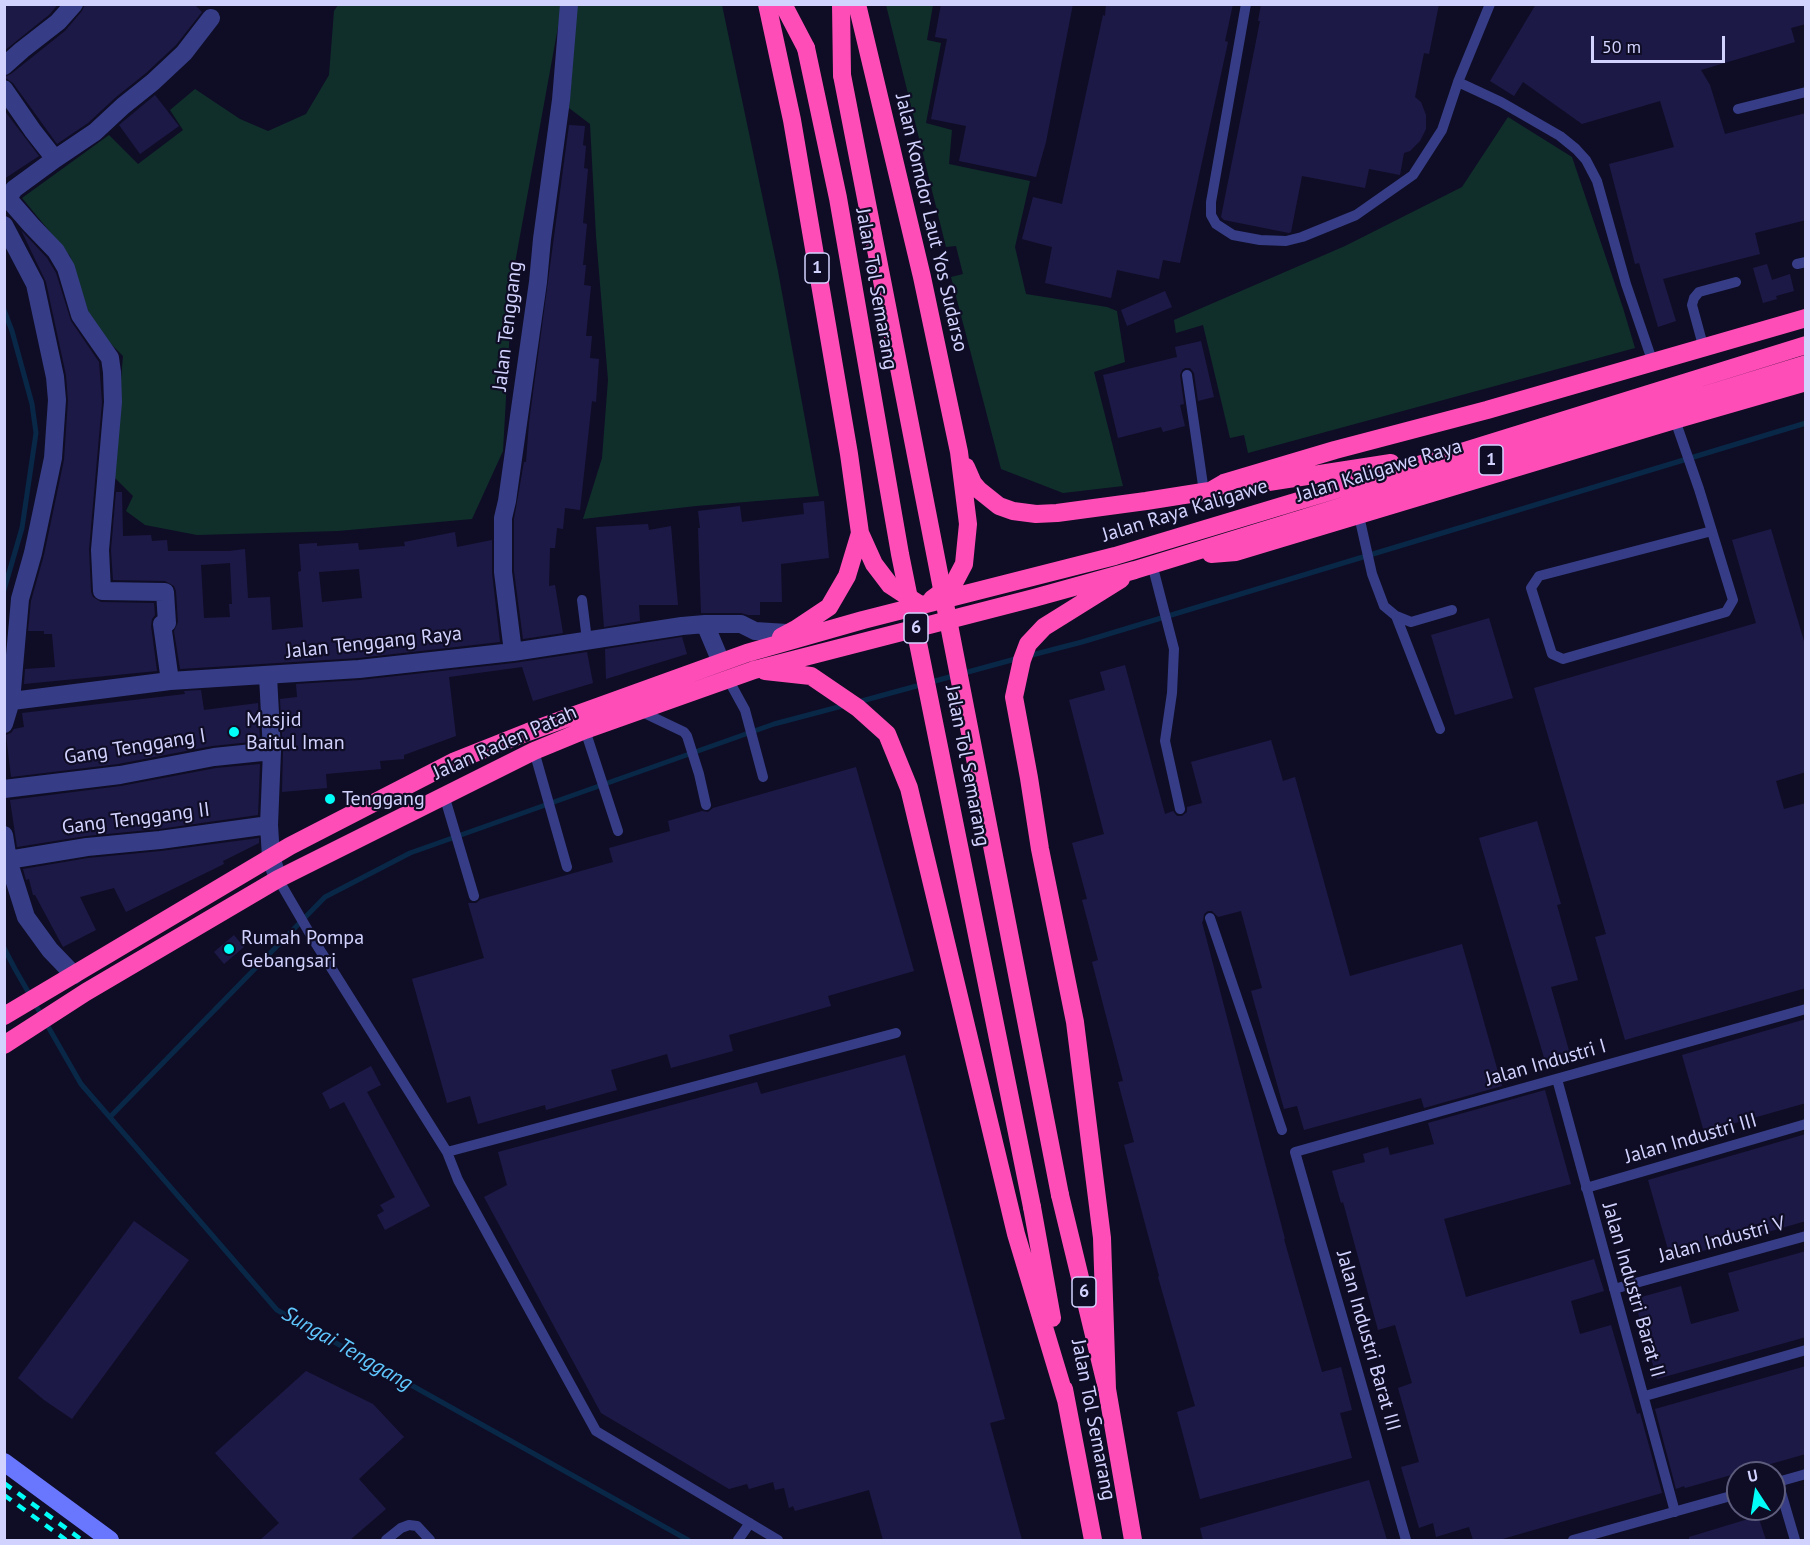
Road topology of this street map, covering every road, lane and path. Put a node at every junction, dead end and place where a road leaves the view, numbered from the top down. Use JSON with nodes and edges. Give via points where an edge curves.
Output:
{"nodes":[{"id":1,"x":74,"y":4,"type":"edge"},
{"id":2,"x":569,"y":4,"type":"edge"},
{"id":3,"x":767,"y":4,"type":"edge"},
{"id":4,"x":783,"y":4,"type":"edge"},
{"id":5,"x":841,"y":4,"type":"edge"},
{"id":6,"x":857,"y":4,"type":"edge"},
{"id":7,"x":1246,"y":4,"type":"edge"},
{"id":8,"x":1490,"y":4,"type":"edge"},
{"id":9,"x":211,"y":18,"type":"dead end"},
{"id":10,"x":4,"y":66,"type":"edge"},
{"id":11,"x":1458,"y":82,"type":"junction"},
{"id":12,"x":4,"y":89,"type":"edge"},
{"id":13,"x":1806,"y":92,"type":"edge"},
{"id":14,"x":1738,"y":109,"type":"dead end"},
{"id":15,"x":55,"y":159,"type":"junction"},
{"id":16,"x":4,"y":225,"type":"edge"},
{"id":17,"x":1736,"y":282,"type":"dead end"},
{"id":18,"x":1806,"y":318,"type":"edge"},
{"id":19,"x":1806,"y":345,"type":"edge"},
{"id":20,"x":1704,"y":349,"type":"junction"},
{"id":21,"x":1653,"y":363,"type":"junction"},
{"id":22,"x":1806,"y":364,"type":"edge"},
{"id":23,"x":1187,"y":375,"type":"dead end"},
{"id":24,"x":1806,"y":382,"type":"edge"},
{"id":25,"x":1677,"y":425,"type":"junction"},
{"id":26,"x":959,"y":452,"type":"junction"},
{"id":27,"x":1458,"y":453,"type":"junction"},
{"id":28,"x":1208,"y":491,"type":"junction"},
{"id":29,"x":1360,"y":521,"type":"junction"},
{"id":30,"x":1712,"y":531,"type":"junction"},
{"id":31,"x":860,"y":533,"type":"junction"},
{"id":32,"x":1177,"y":556,"type":"junction"},
{"id":33,"x":1143,"y":567,"type":"junction"},
{"id":34,"x":1034,"y":598,"type":"junction"},
{"id":35,"x":582,"y":600,"type":"dead end"},
{"id":36,"x":922,"y":606,"type":"junction"},
{"id":37,"x":1452,"y":610,"type":"dead end"},
{"id":38,"x":1396,"y":616,"type":"junction"},
{"id":39,"x":705,"y":624,"type":"junction"},
{"id":40,"x":787,"y":633,"type":"junction"},
{"id":41,"x":587,"y":640,"type":"junction"},
{"id":42,"x":852,"y":644,"type":"junction"},
{"id":43,"x":513,"y":652,"type":"junction"},
{"id":44,"x":750,"y":661,"type":"junction"},
{"id":45,"x":721,"y":662,"type":"junction"},
{"id":46,"x":268,"y":676,"type":"junction"},
{"id":47,"x":728,"y":679,"type":"junction"},
{"id":48,"x":170,"y":681,"type":"junction"},
{"id":49,"x":7,"y":702,"type":"edge"},
{"id":50,"x":640,"y":711,"type":"junction"},
{"id":51,"x":4,"y":724,"type":"edge"},
{"id":52,"x":1440,"y":729,"type":"dead end"},
{"id":53,"x":585,"y":730,"type":"junction"},
{"id":54,"x":272,"y":751,"type":"junction"},
{"id":55,"x":534,"y":751,"type":"junction"},
{"id":56,"x":763,"y":777,"type":"dead end"},
{"id":57,"x":4,"y":789,"type":"edge"},
{"id":58,"x":446,"y":803,"type":"junction"},
{"id":59,"x":706,"y":805,"type":"dead end"},
{"id":60,"x":1180,"y":809,"type":"dead end"},
{"id":61,"x":269,"y":825,"type":"junction"},
{"id":62,"x":618,"y":831,"type":"dead end"},
{"id":63,"x":4,"y":835,"type":"edge"},
{"id":64,"x":271,"y":857,"type":"junction"},
{"id":65,"x":8,"y":860,"type":"junction"},
{"id":66,"x":567,"y":867,"type":"dead end"},
{"id":67,"x":282,"y":885,"type":"junction"},
{"id":68,"x":474,"y":896,"type":"dead end"},
{"id":69,"x":1210,"y":918,"type":"dead end"},
{"id":70,"x":72,"y":976,"type":"junction"},
{"id":71,"x":1806,"y":1009,"type":"edge"},
{"id":72,"x":5,"y":1016,"type":"edge"},
{"id":73,"x":896,"y":1033,"type":"dead end"},
{"id":74,"x":12,"y":1040,"type":"edge"},
{"id":75,"x":1557,"y":1079,"type":"junction"},
{"id":76,"x":1806,"y":1124,"type":"edge"},
{"id":77,"x":1282,"y":1130,"type":"dead end"},
{"id":78,"x":1296,"y":1151,"type":"joint"},
{"id":79,"x":447,"y":1152,"type":"junction"},
{"id":80,"x":1586,"y":1188,"type":"junction"},
{"id":81,"x":1806,"y":1236,"type":"edge"},
{"id":82,"x":1614,"y":1289,"type":"junction"},
{"id":83,"x":1806,"y":1350,"type":"edge"},
{"id":84,"x":1107,"y":1389,"type":"junction"},
{"id":85,"x":1645,"y":1396,"type":"junction"},
{"id":86,"x":1066,"y":1400,"type":"junction"},
{"id":87,"x":4,"y":1462,"type":"edge"},
{"id":88,"x":1806,"y":1474,"type":"edge"},
{"id":89,"x":1786,"y":1480,"type":"edge"},
{"id":90,"x":1726,"y":1497,"type":"edge"},
{"id":91,"x":1676,"y":1512,"type":"junction"},
{"id":92,"x":1786,"y":1513,"type":"edge"},
{"id":93,"x":750,"y":1523,"type":"junction"},
{"id":94,"x":739,"y":1538,"type":"edge"},
{"id":95,"x":110,"y":1540,"type":"edge"},
{"id":96,"x":386,"y":1540,"type":"edge"},
{"id":97,"x":430,"y":1540,"type":"edge"},
{"id":98,"x":778,"y":1540,"type":"edge"},
{"id":99,"x":1093,"y":1540,"type":"edge"},
{"id":100,"x":1133,"y":1540,"type":"edge"},
{"id":101,"x":1406,"y":1540,"type":"edge"},
{"id":102,"x":1573,"y":1540,"type":"edge"},
{"id":103,"x":1795,"y":1540,"type":"edge"}],
"edges":[{"from":1,"to":10,"type":"street"},
{"from":2,"to":43,"type":"street","name":"Jalan Tenggang","via":[[538,282],[503,518],[503,572]]},
{"from":3,"to":31,"type":"highway","number":"1","via":[[792,120]]},
{"from":4,"to":86,"type":"highway","name":"Jalan Tol Semarang","number":"6","bridge":true,"via":[[806,48],[838,198],[900,554],[1032,1207]]},
{"from":5,"to":84,"type":"highway","name":"Jalan Tol Semarang","number":"6","bridge":true,"via":[[842,75],[1060,1195]]},
{"from":6,"to":26,"type":"highway","name":"Jalan Komdor Laut Yos Sudarso","number":"1"},
{"from":7,"to":11,"type":"lane","via":[[1211,202],[1216,224],[1233,235],[1286,241],[1356,215],[1413,175],[1442,130]]},
{"from":8,"to":11,"type":"lane"},
{"from":9,"to":15,"type":"street","via":[[184,53],[153,82],[95,132]]},
{"from":11,"to":21,"type":"lane","via":[[1560,136],[1587,160],[1597,181]]},
{"from":12,"to":15,"type":"street"},
{"from":13,"to":14,"type":"lane"},
{"from":15,"to":48,"type":"street","via":[[14,189],[10,201],[56,251],[66,268],[80,315],[110,358],[113,402],[100,550],[102,591],[165,592],[167,623],[162,624]]},
{"from":16,"to":49,"type":"street","via":[[35,284],[57,400],[51,467],[20,599]]},
{"from":17,"to":20,"type":"lane","via":[[1699,292],[1694,298],[1692,305]]},
{"from":18,"to":20,"type":"highway"},
{"from":19,"to":27,"type":"highway","name":"Jalan Kaligawe Raya","number":"1"},
{"from":20,"to":21,"type":"highway"},
{"from":21,"to":28,"type":"highway","via":[[1335,450]]},
{"from":22,"to":32,"type":"highway","name":"Jalan Kaligawe Raya","number":"1"},
{"from":23,"to":28,"type":"lane"},
{"from":24,"to":25,"type":"highway"},
{"from":25,"to":29,"type":"highway"},
{"from":25,"to":30,"type":"lane"},
{"from":26,"to":28,"type":"highway","number":"1","via":[[979,490],[999,506],[1013,511],[1057,513]]},
{"from":26,"to":36,"type":"highway","via":[[968,524],[964,564],[954,583]]},
{"from":27,"to":28,"type":"highway","number":"1"},
{"from":27,"to":36,"type":"highway","name":"Jalan Raya Kaligawe","via":[[1114,556]]},
{"from":29,"to":32,"type":"highway","via":[[1236,552]]},
{"from":29,"to":38,"type":"lane","via":[[1384,606]]},
{"from":30,"to":30,"type":"lane","via":[[1733,600],[1726,612],[1563,660],[1552,654],[1530,588],[1539,576]]},
{"from":31,"to":36,"type":"highway","number":"1","via":[[874,564],[890,585]]},
{"from":31,"to":40,"type":"highway","via":[[847,576],[829,606]]},
{"from":32,"to":33,"type":"highway","name":"Jalan Kaligawe Raya","number":"1"},
{"from":33,"to":34,"type":"highway","name":"Jalan Kaligawe Raya","number":"1"},
{"from":33,"to":60,"type":"lane","via":[[1158,587],[1174,648],[1165,741]]},
{"from":33,"to":84,"type":"highway","via":[[1044,627],[1028,644],[1014,697],[1075,1022],[1102,1238]]},
{"from":34,"to":36,"type":"highway","number":"1"},
{"from":34,"to":42,"type":"highway","name":"Jalan Raden Patah"},
{"from":35,"to":41,"type":"lane"},
{"from":36,"to":42,"type":"highway"},
{"from":36,"to":44,"type":"highway","name":"Jalan Raden Patah","via":[[863,620]]},
{"from":37,"to":38,"type":"lane","via":[[1411,622]]},
{"from":38,"to":52,"type":"lane"},
{"from":39,"to":40,"type":"street","name":"Jalan Tenggang Raya","via":[[741,624],[755,631]]},
{"from":39,"to":41,"type":"street","name":"Jalan Tenggang Raya"},
{"from":39,"to":45,"type":"street"},
{"from":40,"to":44,"type":"highway"},
{"from":41,"to":43,"type":"street","name":"Jalan Tenggang Raya"},
{"from":42,"to":44,"type":"highway","name":"Jalan Raden Patah"},
{"from":43,"to":46,"type":"street","name":"Jalan Tenggang Raya"},
{"from":44,"to":45,"type":"highway","name":"Jalan Raden Patah"},
{"from":44,"to":47,"type":"highway","name":"Jalan Raden Patah"},
{"from":44,"to":86,"type":"highway","via":[[812,676],[887,734],[909,788],[1016,1234]]},
{"from":45,"to":64,"type":"highway","name":"Jalan Raden Patah","via":[[455,761]]},
{"from":46,"to":48,"type":"street","name":"Jalan Tenggang Raya"},
{"from":46,"to":54,"type":"street"},
{"from":47,"to":50,"type":"highway","name":"Jalan Raden Patah"},
{"from":47,"to":56,"type":"lane","via":[[745,710]]},
{"from":48,"to":49,"type":"street","name":"Jalan Tenggang Raya"},
{"from":49,"to":51,"type":"street"},
{"from":50,"to":53,"type":"highway","name":"Jalan Raden Patah"},
{"from":50,"to":59,"type":"lane","via":[[687,736]]},
{"from":53,"to":55,"type":"highway","name":"Jalan Raden Patah"},
{"from":53,"to":62,"type":"lane"},
{"from":54,"to":57,"type":"street","name":"Gang Tenggang I"},
{"from":54,"to":61,"type":"street"},
{"from":55,"to":58,"type":"highway","name":"Jalan Raden Patah"},
{"from":55,"to":66,"type":"lane"},
{"from":58,"to":67,"type":"highway","name":"Jalan Raden Patah"},
{"from":58,"to":68,"type":"lane"},
{"from":61,"to":64,"type":"street"},
{"from":61,"to":65,"type":"street","name":"Gang Tenggang II"},
{"from":63,"to":65,"type":"street"},
{"from":64,"to":67,"type":"street"},
{"from":64,"to":70,"type":"highway","name":"Jalan Raden Patah"},
{"from":65,"to":70,"type":"street","via":[[26,917]]},
{"from":67,"to":74,"type":"highway","name":"Jalan Raden Patah","via":[[86,992]]},
{"from":67,"to":79,"type":"lane"},
{"from":69,"to":77,"type":"lane"},
{"from":70,"to":72,"type":"highway","name":"Jalan Raden Patah"},
{"from":71,"to":75,"type":"lane","name":"Jalan Industri I"},
{"from":73,"to":79,"type":"lane"},
{"from":75,"to":78,"type":"lane","name":"Jalan Industri I"},
{"from":75,"to":80,"type":"lane","name":"Jalan Industri Barat II"},
{"from":76,"to":80,"type":"lane","name":"Jalan Industri III"},
{"from":78,"to":101,"type":"lane","name":"Jalan Industri Barat III"},
{"from":79,"to":93,"type":"lane","via":[[458,1180],[596,1431]]},
{"from":80,"to":82,"type":"lane","name":"Jalan Industri Barat II"},
{"from":81,"to":82,"type":"lane","name":"Jalan Industri V"},
{"from":82,"to":85,"type":"lane","name":"Jalan Industri Barat II"},
{"from":83,"to":85,"type":"lane"},
{"from":84,"to":100,"type":"highway","name":"Jalan Tol Semarang","number":"6"},
{"from":85,"to":91,"type":"lane","name":"Jalan Industri Barat II"},
{"from":86,"to":99,"type":"highway","name":"Jalan Tol Semarang","number":"6"},
{"from":87,"to":95,"type":"street"},
{"from":88,"to":89,"type":"lane"},
{"from":90,"to":91,"type":"lane"},
{"from":91,"to":102,"type":"lane"},
{"from":92,"to":103,"type":"lane"},
{"from":93,"to":94,"type":"lane"},
{"from":93,"to":98,"type":"lane"},
{"from":96,"to":97,"type":"lane","via":[[409,1525],[417,1526]]}]}
